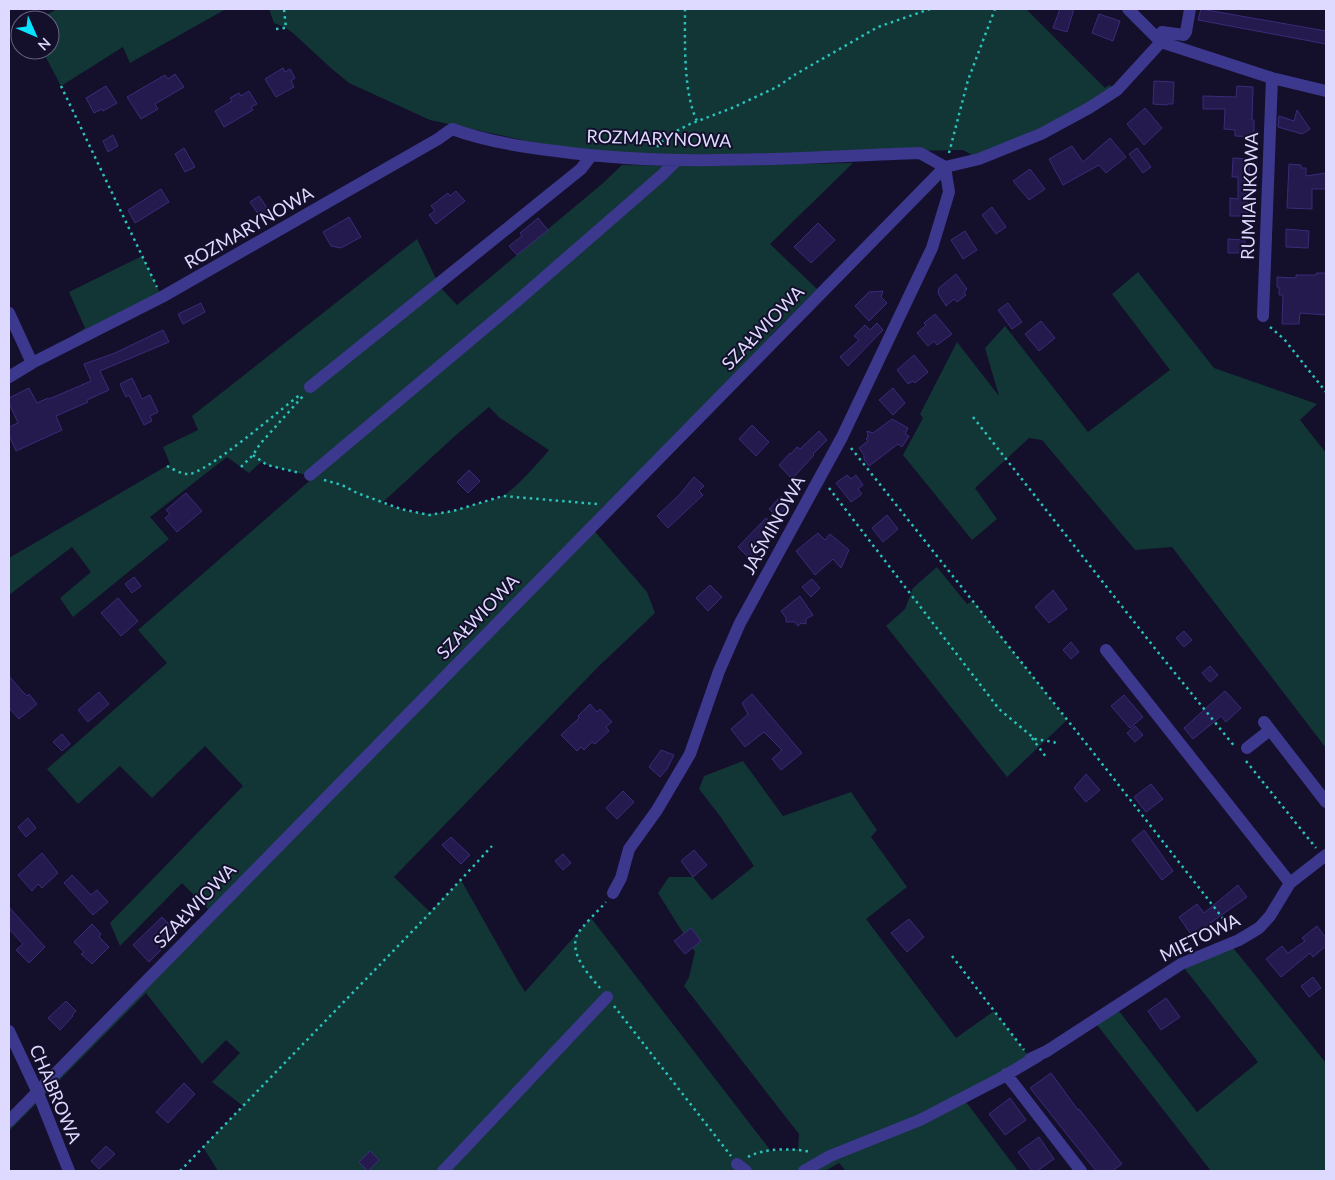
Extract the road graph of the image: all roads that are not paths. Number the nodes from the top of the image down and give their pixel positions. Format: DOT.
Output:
graph roads {
  1 [pos="1128,9"];
  2 [pos="1190,9"];
  3 [pos="1161,42"];
  4 [pos="1272,78"];
  5 [pos="1326,91"];
  6 [pos="590,156"];
  7 [pos="677,160"];
  8 [pos="945,167"];
  9 [pos="9,313"];
  10 [pos="1263,316"];
  11 [pos="32,363"];
  12 [pos="9,377"];
  13 [pos="310,387"];
  14 [pos="310,475"];
  15 [pos="1106,650"];
  16 [pos="1243,752"];
  17 [pos="1326,802"];
  18 [pos="1325,856"];
  19 [pos="1290,883"];
  20 [pos="613,893"];
  21 [pos="607,997"];
  22 [pos="9,1031"];
  23 [pos="1046,1051"];
  24 [pos="1030,1059"];
  25 [pos="1006,1074"];
  26 [pos="38,1092"];
  27 [pos="9,1121"];
  28 [pos="70,1171"];
  29 [pos="443,1171"];
  30 [pos="804,1171"];
  31 [pos="1081,1171"];
  1 -- 3 [label="street"];
  2 -- 3 [label="street"];
  3 -- 4 [label="street"];
  3 -- 8 [label="street"];
  4 -- 5 [label="street"];
  4 -- 10 [label="street, RUMIANKOWA"];
  6 -- 7 [label="street, ROZMARYNOWA"];
  6 -- 11 [label="street, ROZMARYNOWA"];
  6 -- 13 [label="street"];
  7 -- 8 [label="street, ROZMARYNOWA"];
  7 -- 14 [label="street"];
  8 -- 20 [label="street, JAŚMINOWA"];
  8 -- 26 [label="street, SZAŁWIOWA"];
  9 -- 11 [label="street"];
  11 -- 12 [label="street, ROZMARYNOWA"];
  15 -- 19 [label="street"];
  16 -- 17 [label="street"];
  18 -- 19 [label="street, MIĘTOWA"];
  19 -- 23 [label="street, MIĘTOWA"];
  21 -- 29 [label="street"];
  22 -- 26 [label="street, CHABROWA"];
  23 -- 24 [label="street, MIĘTOWA"];
  23 -- 25 [label="street, MIĘTOWA"];
  25 -- 30 [label="street, MIĘTOWA"];
  25 -- 31 [label="street"];
  26 -- 27 [label="street, SZAŁWIOWA"];
  26 -- 28 [label="street, CHABROWA"];
}
